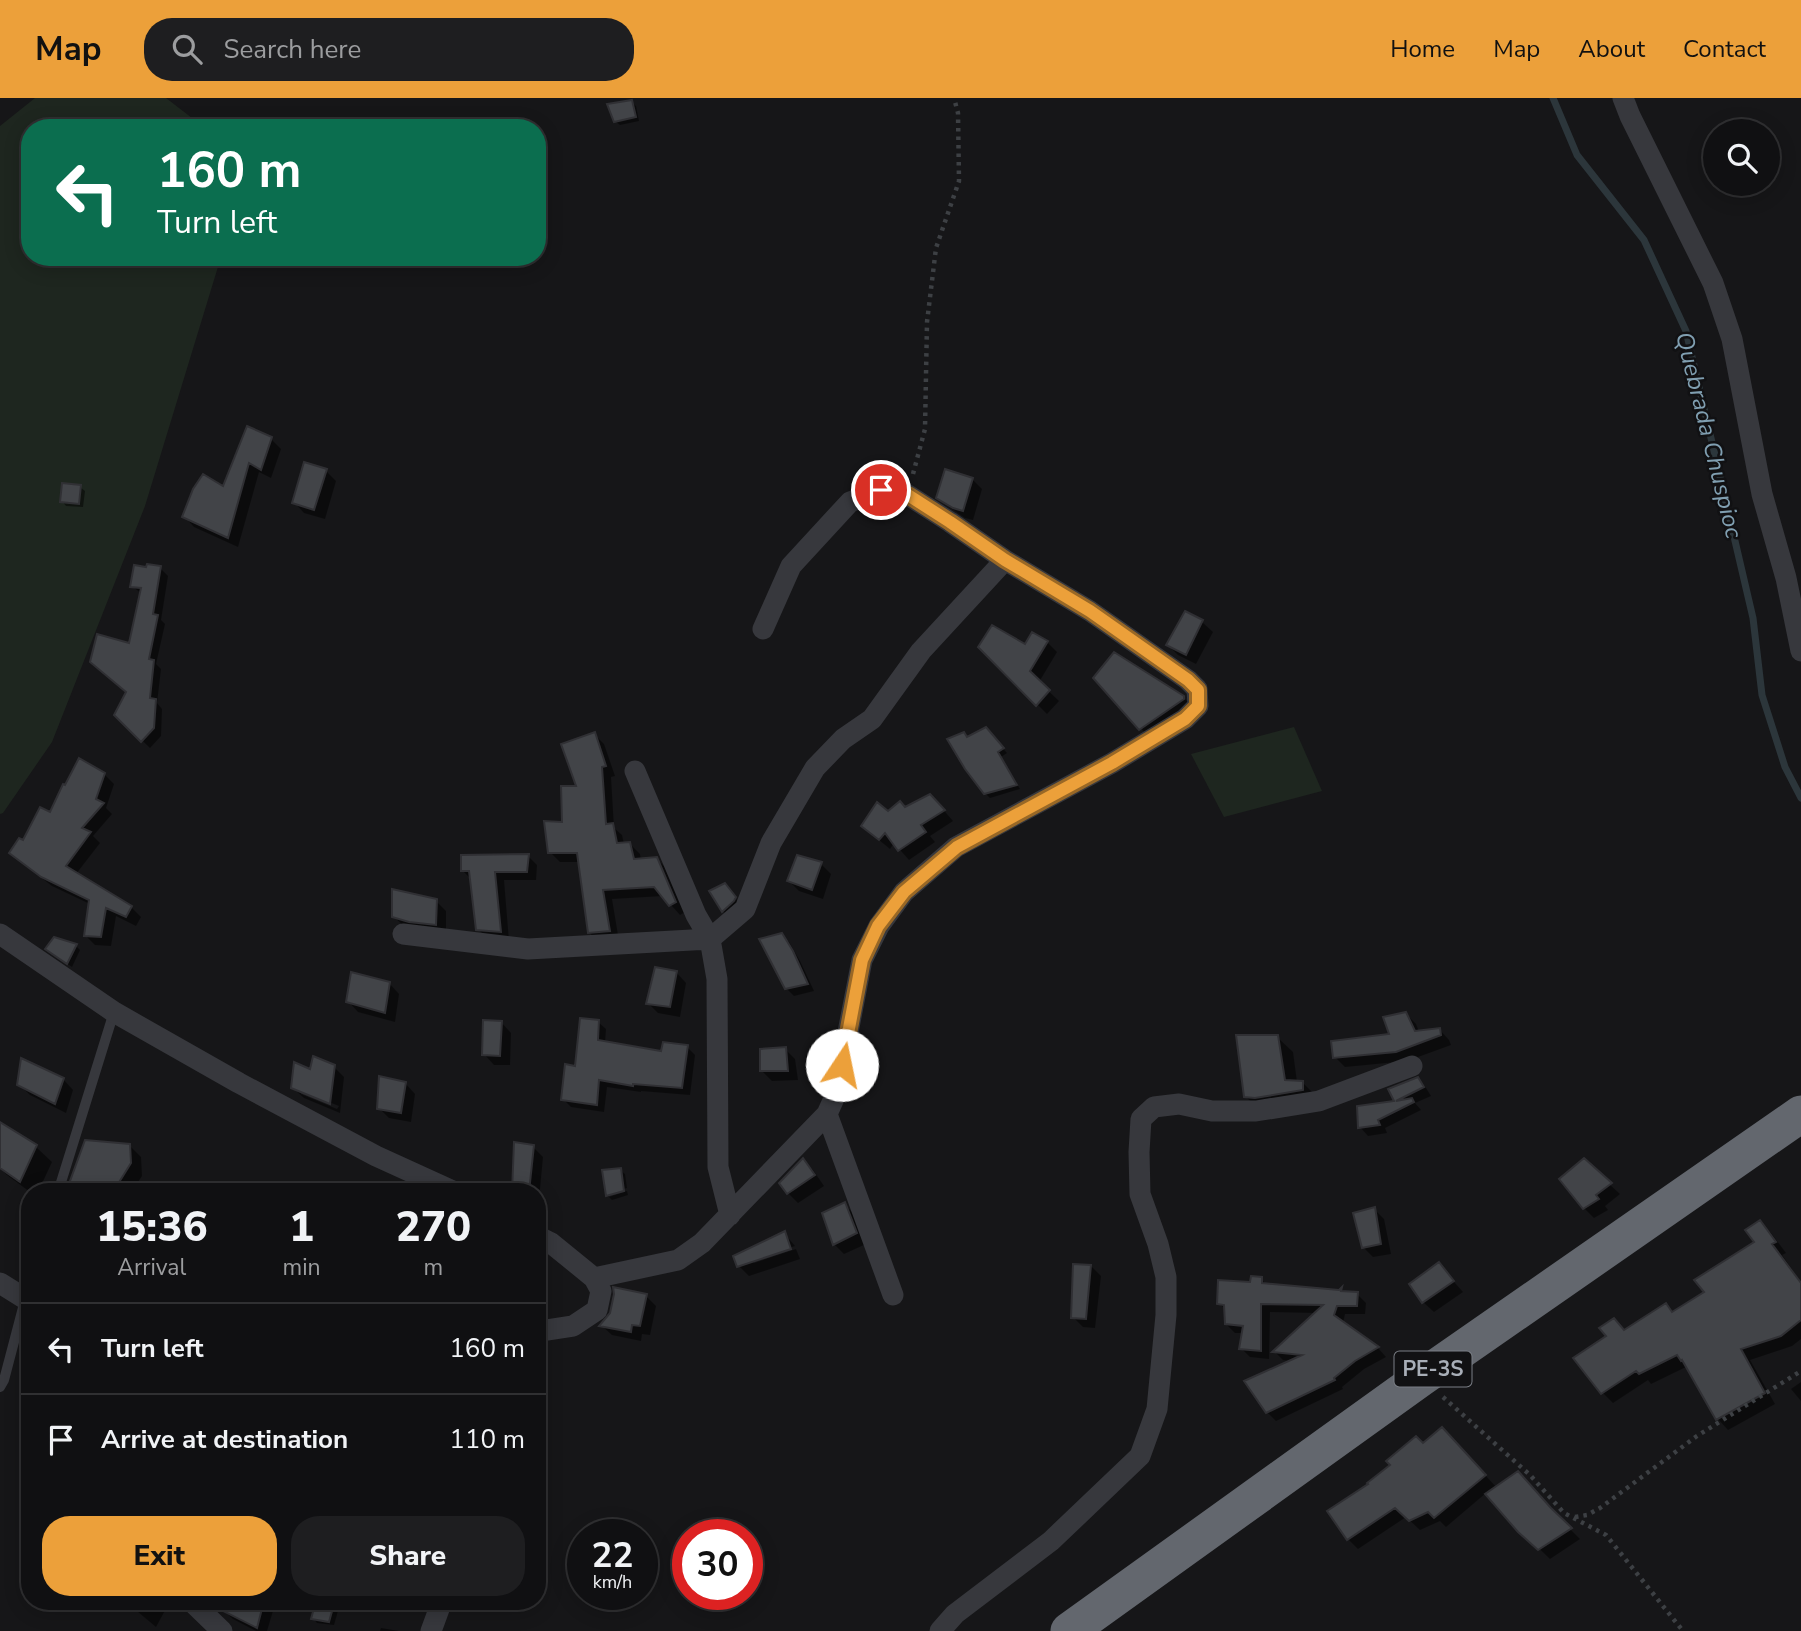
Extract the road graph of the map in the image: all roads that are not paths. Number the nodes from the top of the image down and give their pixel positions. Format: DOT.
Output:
graph roads {
  1 [pos="1623,98"];
  2 [pos="1005,560"];
  3 [pos="763,629"];
  4 [pos="1801,651"];
  5 [pos="635,771"];
  6 [pos="0,934"];
  7 [pos="403,934"];
  8 [pos="710,939"];
  9 [pos="114,1012"];
  10 [pos="1412,1066"];
  11 [pos="827,1114"];
  12 [pos="1801,1114"];
  13 [pos="61,1183"];
  14 [pos="435,1183"];
  15 [pos="730,1215"];
  16 [pos="546,1241"];
  17 [pos="594,1278"];
  18 [pos="0,1283"];
  19 [pos="21,1290"];
  20 [pos="893,1295"];
  21 [pos="21,1318"];
  22 [pos="546,1330"];
  23 [pos="0,1387"];
  24 [pos="200,1610"];
  25 [pos="439,1610"];
  26 [pos="222,1631"];
  27 [pos="431,1631"];
  28 [pos="940,1631"];
  29 [pos="1069,1631"];
  1 -- 4 [label="street"];
  2 -- 3 [label="street"];
  2 -- 8 [label="street"];
  2 -- 11 [label="street"];
  5 -- 8 [label="street"];
  6 -- 9 [label="street"];
  7 -- 8 [label="street"];
  8 -- 15 [label="street"];
  9 -- 13 [label="lane"];
  9 -- 14 [label="street"];
  10 -- 28 [label="street"];
  11 -- 15 [label="street"];
  11 -- 20 [label="street"];
  12 -- 29 [label="highway, PE-3S"];
  15 -- 17 [label="street"];
  16 -- 17 [label="street"];
  17 -- 22 [label="street"];
  18 -- 19 [label="street"];
  21 -- 23 [label="lane"];
  24 -- 26 [label="street"];
  25 -- 27 [label="street"];
}
